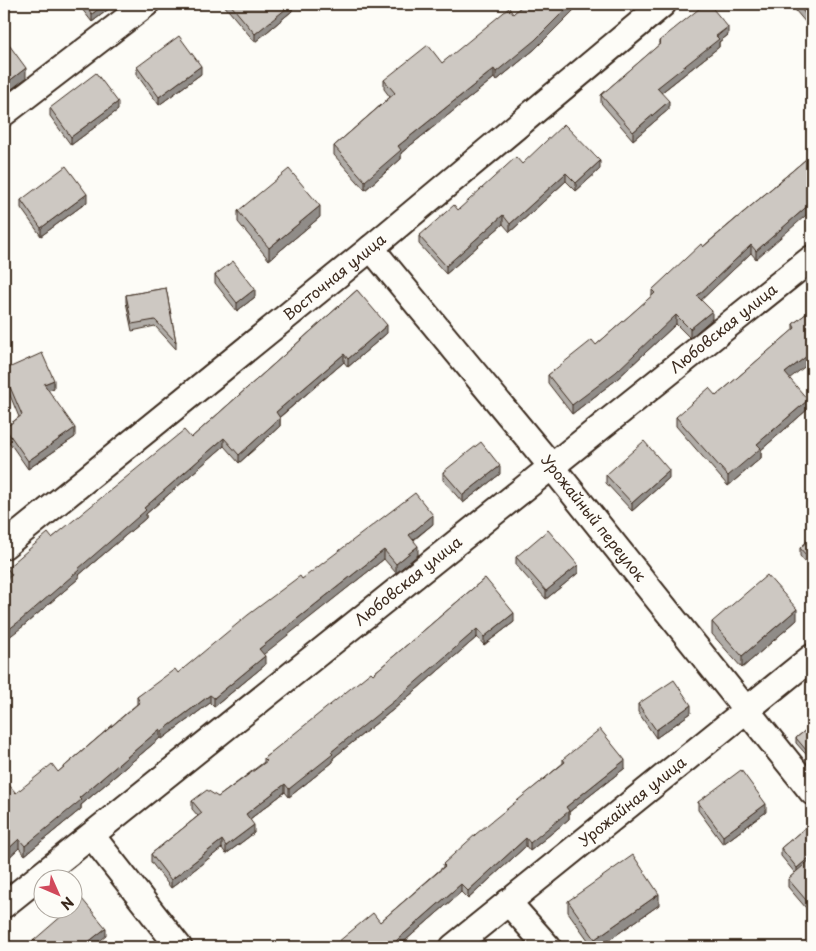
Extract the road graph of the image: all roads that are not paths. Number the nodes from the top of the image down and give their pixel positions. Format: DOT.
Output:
graph roads {
  1 [pos="146,4"];
  2 [pos="662,4"];
  3 [pos="4,113"];
  4 [pos="371,248"];
  5 [pos="812,258"];
  6 [pos="552,467"];
  7 [pos="4,546"];
  8 [pos="812,657"];
  9 [pos="745,710"];
  10 [pos="812,792"];
  11 [pos="92,836"];
  12 [pos="508,902"];
  13 [pos="4,904"];
  14 [pos="179,947"];
  15 [pos="453,947"];
  16 [pos="548,947"];
  1 -- 3 [label="street"];
  2 -- 4 [label="street, Восточная улица"];
  4 -- 6 [label="street, Урожайный переулок"];
  4 -- 7 [label="street, Восточная улица"];
  5 -- 6 [label="street, Любовская улица"];
  6 -- 9 [label="street, Урожайный переулок"];
  6 -- 11 [label="street, Любовская улица"];
  8 -- 9 [label="street, Урожайная улица"];
  9 -- 10 [label="street, Урожайный переулок"];
  9 -- 12 [label="street, Урожайная улица"];
  11 -- 13 [label="street, Любовская улица"];
  11 -- 14 [label="street"];
  12 -- 15 [label="street, Урожайная улица"];
  12 -- 16 [label="street"];
}
